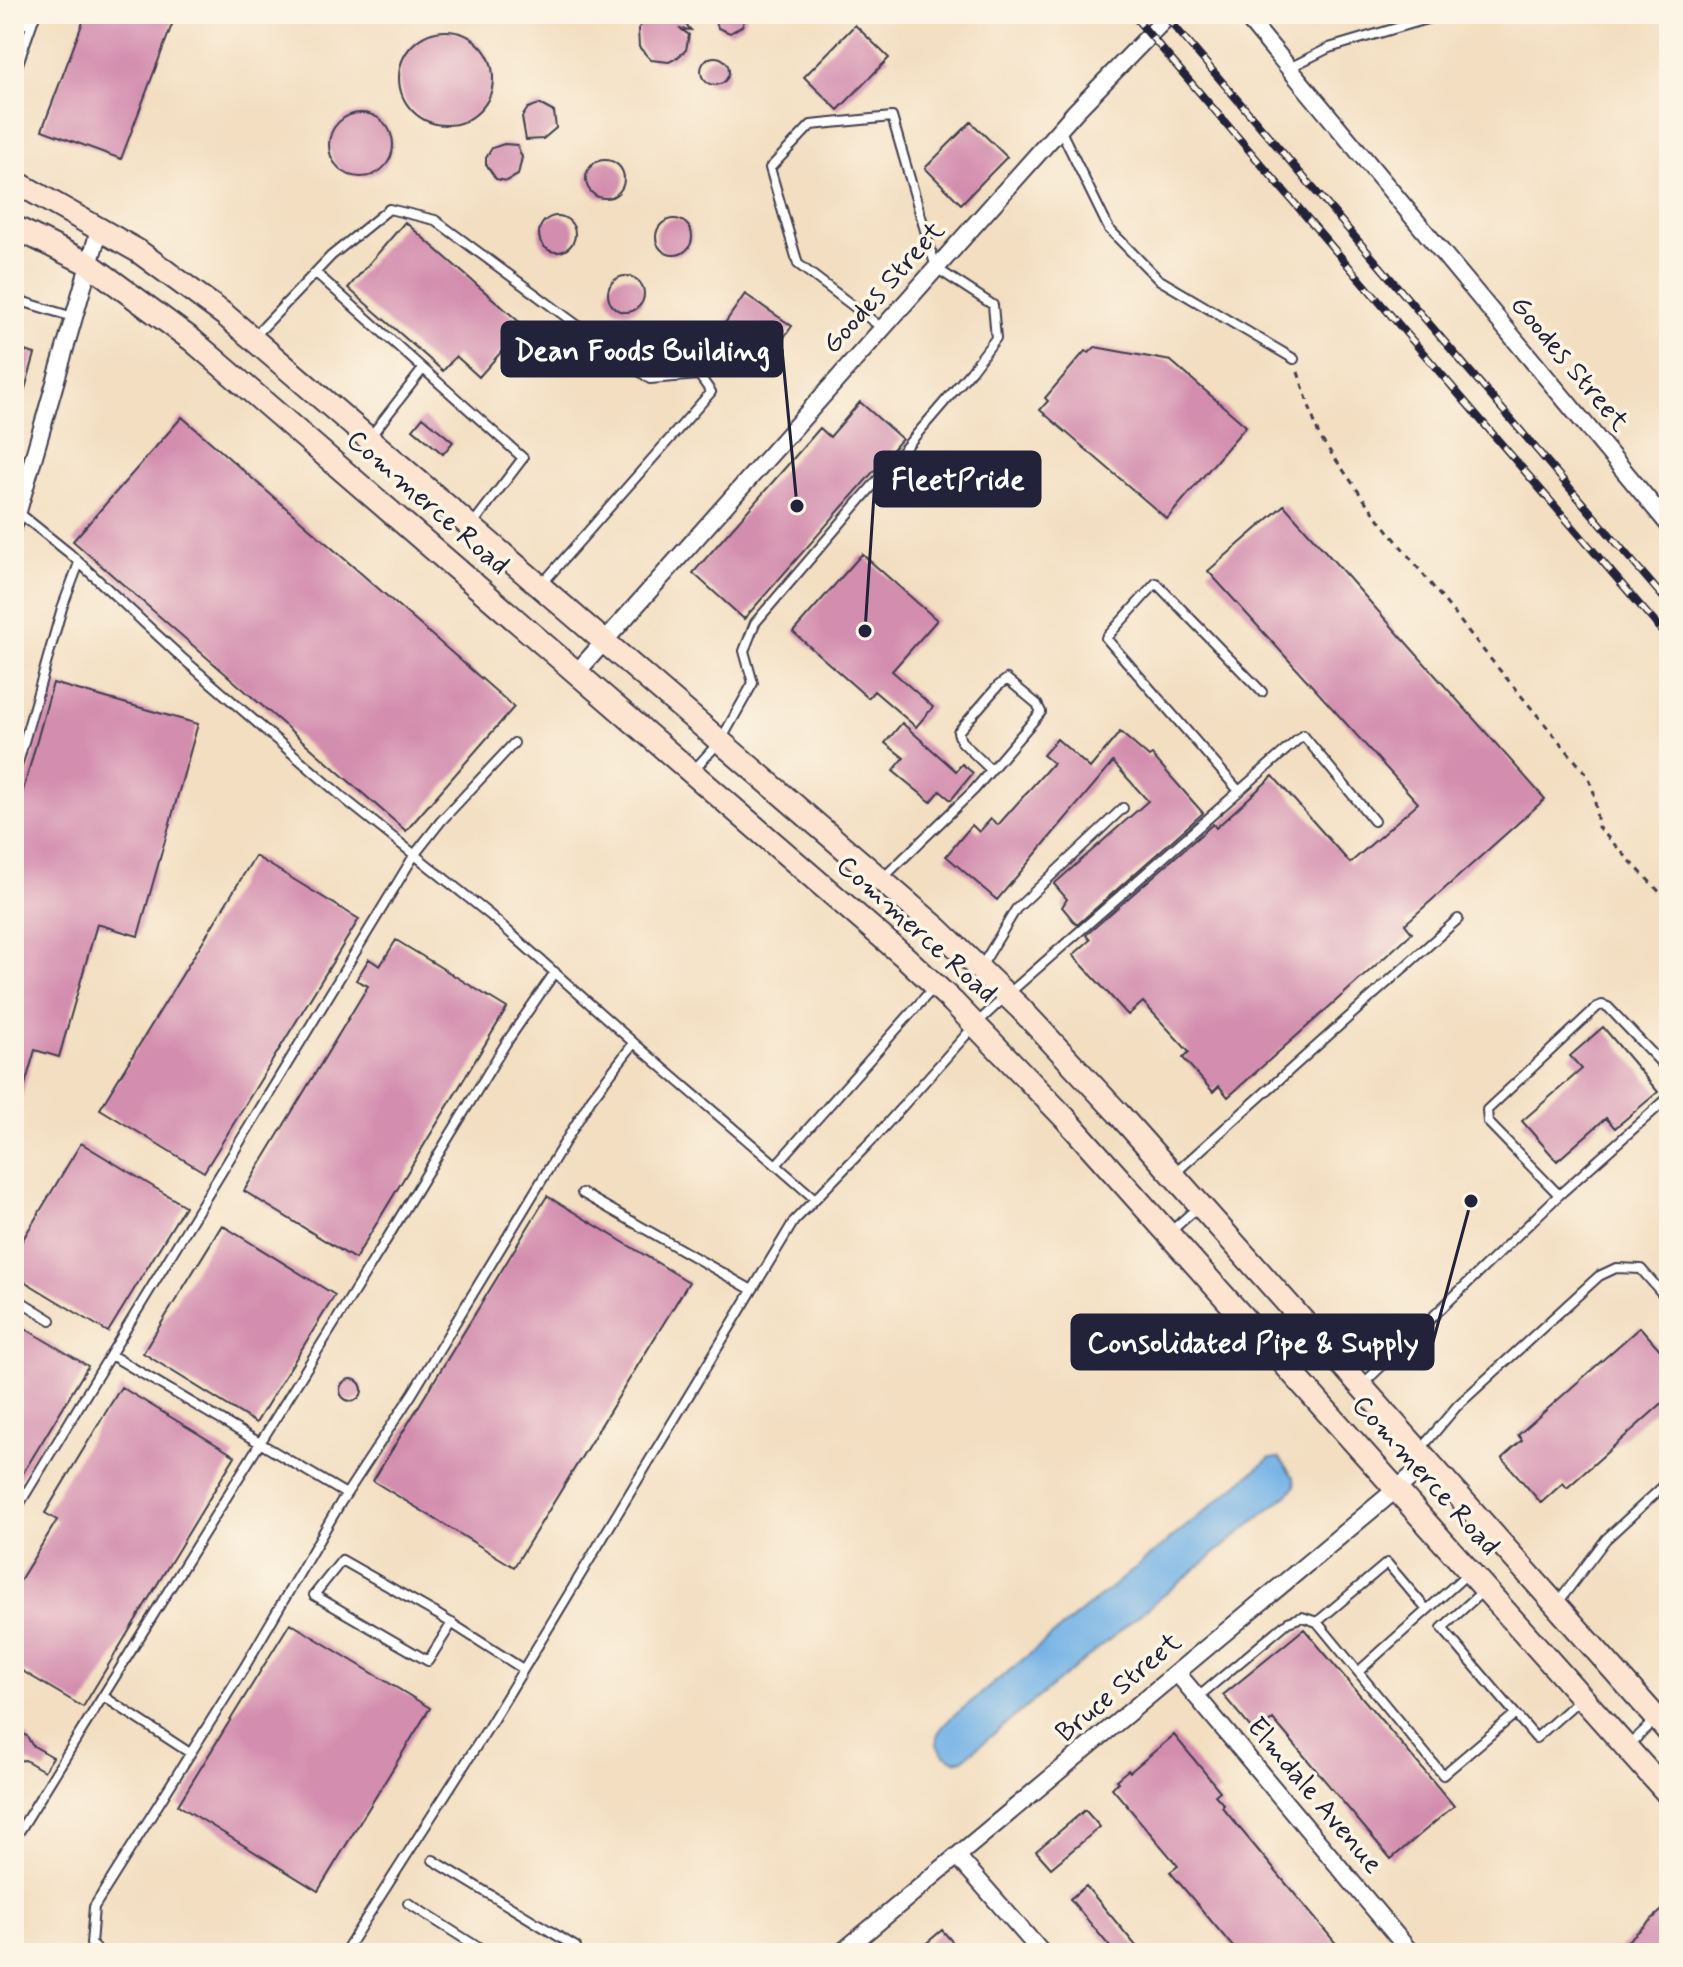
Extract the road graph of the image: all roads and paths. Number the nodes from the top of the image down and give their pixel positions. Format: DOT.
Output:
graph roads {
  1 [pos="1170,14"];
  2 [pos="1244,14"];
  3 [pos="1444,14"];
  4 [pos="35,16"];
  5 [pos="14,30"];
  6 [pos="1289,68"];
  7 [pos="14,75"];
  8 [pos="1060,129"];
  9 [pos="14,181"];
  10 [pos="14,227"];
  11 [pos="100,227"];
  12 [pos="89,264"];
  13 [pos="936,268"];
  14 [pos="316,273"];
  15 [pos="14,299"];
  16 [pos="73,317"];
  17 [pos="882,328"];
  18 [pos="253,338"];
  19 [pos="1294,359"];
  20 [pos="423,369"];
  21 [pos="370,437"];
  22 [pos="16,518"];
  23 [pos="472,525"];
  24 [pos="1669,525"];
  25 [pos="79,563"];
  26 [pos="541,585"];
  27 [pos="605,640"];
  28 [pos="577,672"];
  29 [pos="1262,692"];
  30 [pos="721,740"];
  31 [pos="514,743"];
  32 [pos="991,770"];
  33 [pos="692,772"];
  34 [pos="14,777"];
  35 [pos="1239,791"];
  36 [pos="1123,808"];
  37 [pos="1374,821"];
  38 [pos="415,854"];
  39 [pos="881,879"];
  40 [pos="1669,902"];
  41 [pos="1458,919"];
  42 [pos="980,968"];
  43 [pos="555,972"];
  44 [pos="935,986"];
  45 [pos="1007,995"];
  46 [pos="975,1025"];
  47 [pos="634,1043"];
  48 [pos="1669,1071"];
  49 [pos="1669,1097"];
  50 [pos="776,1165"];
  51 [pos="1173,1175"];
  52 [pos="582,1193"];
  53 [pos="1559,1195"];
  54 [pos="815,1199"];
  55 [pos="1200,1205"];
  56 [pos="1169,1233"];
  57 [pos="752,1290"];
  58 [pos="14,1297"];
  59 [pos="1669,1301"];
  60 [pos="51,1320"];
  61 [pos="111,1355"];
  62 [pos="1362,1386"];
  63 [pos="260,1442"];
  64 [pos="1425,1456"];
  65 [pos="1669,1481"];
  66 [pos="1396,1489"];
  67 [pos="346,1494"];
  68 [pos="14,1513"];
  69 [pos="1470,1571"];
  70 [pos="1485,1589"];
  71 [pos="1556,1605"];
  72 [pos="1427,1610"];
  73 [pos="1317,1622"];
  74 [pos="452,1623"];
  75 [pos="523,1669"];
  76 [pos="1359,1671"];
  77 [pos="1177,1673"];
  78 [pos="103,1696"];
  79 [pos="1198,1697"];
  80 [pos="1582,1698"];
  81 [pos="1515,1714"];
  82 [pos="1665,1719"];
  83 [pos="1626,1747"];
  84 [pos="190,1753"];
  85 [pos="1669,1795"];
  86 [pos="14,1840"];
  87 [pos="958,1857"];
  88 [pos="433,1860"];
  89 [pos="408,1903"];
  90 [pos="101,1953"];
  91 [pos="344,1953"];
  92 [pos="487,1953"];
  93 [pos="575,1953"];
  94 [pos="841,1953"];
  95 [pos="1042,1953"];
  96 [pos="1411,1953"];
  1 -- 8 [label="street, Goodes Street"];
  2 -- 6 [label="street, Goodes Street"];
  3 -- 6 [label="lane"];
  4 -- 5 [label="lane"];
  4 -- 7 [label="lane"];
  6 -- 24 [label="street, Goodes Street"];
  8 -- 13 [label="street, Goodes Street"];
  8 -- 19 [label="lane"];
  9 -- 11 [label="main road, Commerce Road"];
  10 -- 12 [label="main road, Commerce Road"];
  11 -- 12 [label="street"];
  11 -- 18 [label="main road, Commerce Road"];
  12 -- 16 [label="street"];
  12 -- 28 [label="main road, Commerce Road"];
  13 -- 17 [label="street, Goodes Street"];
  13 -- 17 [label="lane"];
  13 -- 30 [label="lane"];
  14 -- 18 [label="lane"];
  14 -- 20 [label="lane"];
  14 -- 26 [label="lane"];
  15 -- 16 [label="lane"];
  16 -- 22 [label="street"];
  17 -- 27 [label="street, Goodes Street"];
  18 -- 21 [label="main road, Commerce Road"];
  19 -- 40 [label="path"];
  20 -- 21 [label="lane"];
  20 -- 23 [label="lane"];
  21 -- 23 [label="main road, Commerce Road"];
  22 -- 25 [label="lane"];
  23 -- 26 [label="main road, Commerce Road"];
  25 -- 34 [label="lane"];
  25 -- 38 [label="lane"];
  26 -- 27 [label="main road, Commerce Road"];
  27 -- 28 [label="street, Goodes Street"];
  27 -- 30 [label="main road, Commerce Road"];
  28 -- 33 [label="main road, Commerce Road"];
  29 -- 35 [label="lane"];
  30 -- 33 [label="lane"];
  30 -- 39 [label="main road, Commerce Road"];
  31 -- 38 [label="lane"];
  32 -- 32 [label="lane"];
  32 -- 39 [label="lane"];
  33 -- 44 [label="main road, Commerce Road"];
  35 -- 37 [label="lane"];
  35 -- 45 [label="lane"];
  36 -- 42 [label="lane"];
  38 -- 43 [label="lane"];
  38 -- 61 [label="lane"];
  39 -- 42 [label="main road, Commerce Road"];
  41 -- 51 [label="lane"];
  42 -- 45 [label="main road, Commerce Road"];
  43 -- 47 [label="lane"];
  43 -- 63 [label="lane"];
  44 -- 46 [label="main road, Commerce Road"];
  44 -- 50 [label="lane"];
  45 -- 46 [label="lane"];
  45 -- 51 [label="main road, Commerce Road"];
  46 -- 54 [label="lane"];
  46 -- 56 [label="main road, Commerce Road"];
  47 -- 50 [label="lane"];
  47 -- 67 [label="lane"];
  48 -- 53 [label="lane"];
  49 -- 53 [label="lane"];
  50 -- 54 [label="lane"];
  51 -- 55 [label="main road, Commerce Road"];
  52 -- 57 [label="lane"];
  53 -- 62 [label="lane"];
  54 -- 57 [label="lane"];
  55 -- 56 [label="lane"];
  55 -- 62 [label="main road, Commerce Road"];
  56 -- 66 [label="main road, Commerce Road"];
  57 -- 75 [label="lane"];
  58 -- 60 [label="lane"];
  59 -- 64 [label="lane"];
  61 -- 63 [label="lane"];
  61 -- 68 [label="lane"];
  62 -- 64 [label="main road, Commerce Road"];
  63 -- 67 [label="lane"];
  63 -- 78 [label="lane"];
  64 -- 66 [label="street, Bruce Street"];
  64 -- 71 [label="main road, Commerce Road"];
  65 -- 71 [label="lane"];
  66 -- 69 [label="main road, Commerce Road"];
  66 -- 77 [label="street, Bruce Street"];
  67 -- 84 [label="lane"];
  69 -- 70 [label="main road, Commerce Road"];
  69 -- 72 [label="lane"];
  70 -- 80 [label="main road, Commerce Road"];
  70 -- 81 [label="lane"];
  71 -- 82 [label="main road, Commerce Road"];
  72 -- 73 [label="lane"];
  72 -- 76 [label="lane"];
  73 -- 76 [label="lane"];
  73 -- 79 [label="lane"];
  74 -- 74 [label="lane"];
  74 -- 75 [label="lane"];
  75 -- 91 [label="lane"];
  76 -- 81 [label="lane"];
  77 -- 79 [label="street, Elmdale Avenue"];
  77 -- 87 [label="street, Bruce Street"];
  78 -- 84 [label="lane"];
  78 -- 86 [label="lane"];
  79 -- 96 [label="street, Elmdale Avenue"];
  80 -- 81 [label="lane"];
  80 -- 83 [label="main road, Commerce Road"];
  82 -- 83 [label="lane"];
  83 -- 85 [label="main road, Commerce Road"];
  84 -- 90 [label="lane"];
  87 -- 94 [label="street, Bruce Street"];
  87 -- 95 [label="street"];
  88 -- 93 [label="lane"];
  89 -- 92 [label="lane"];
}
